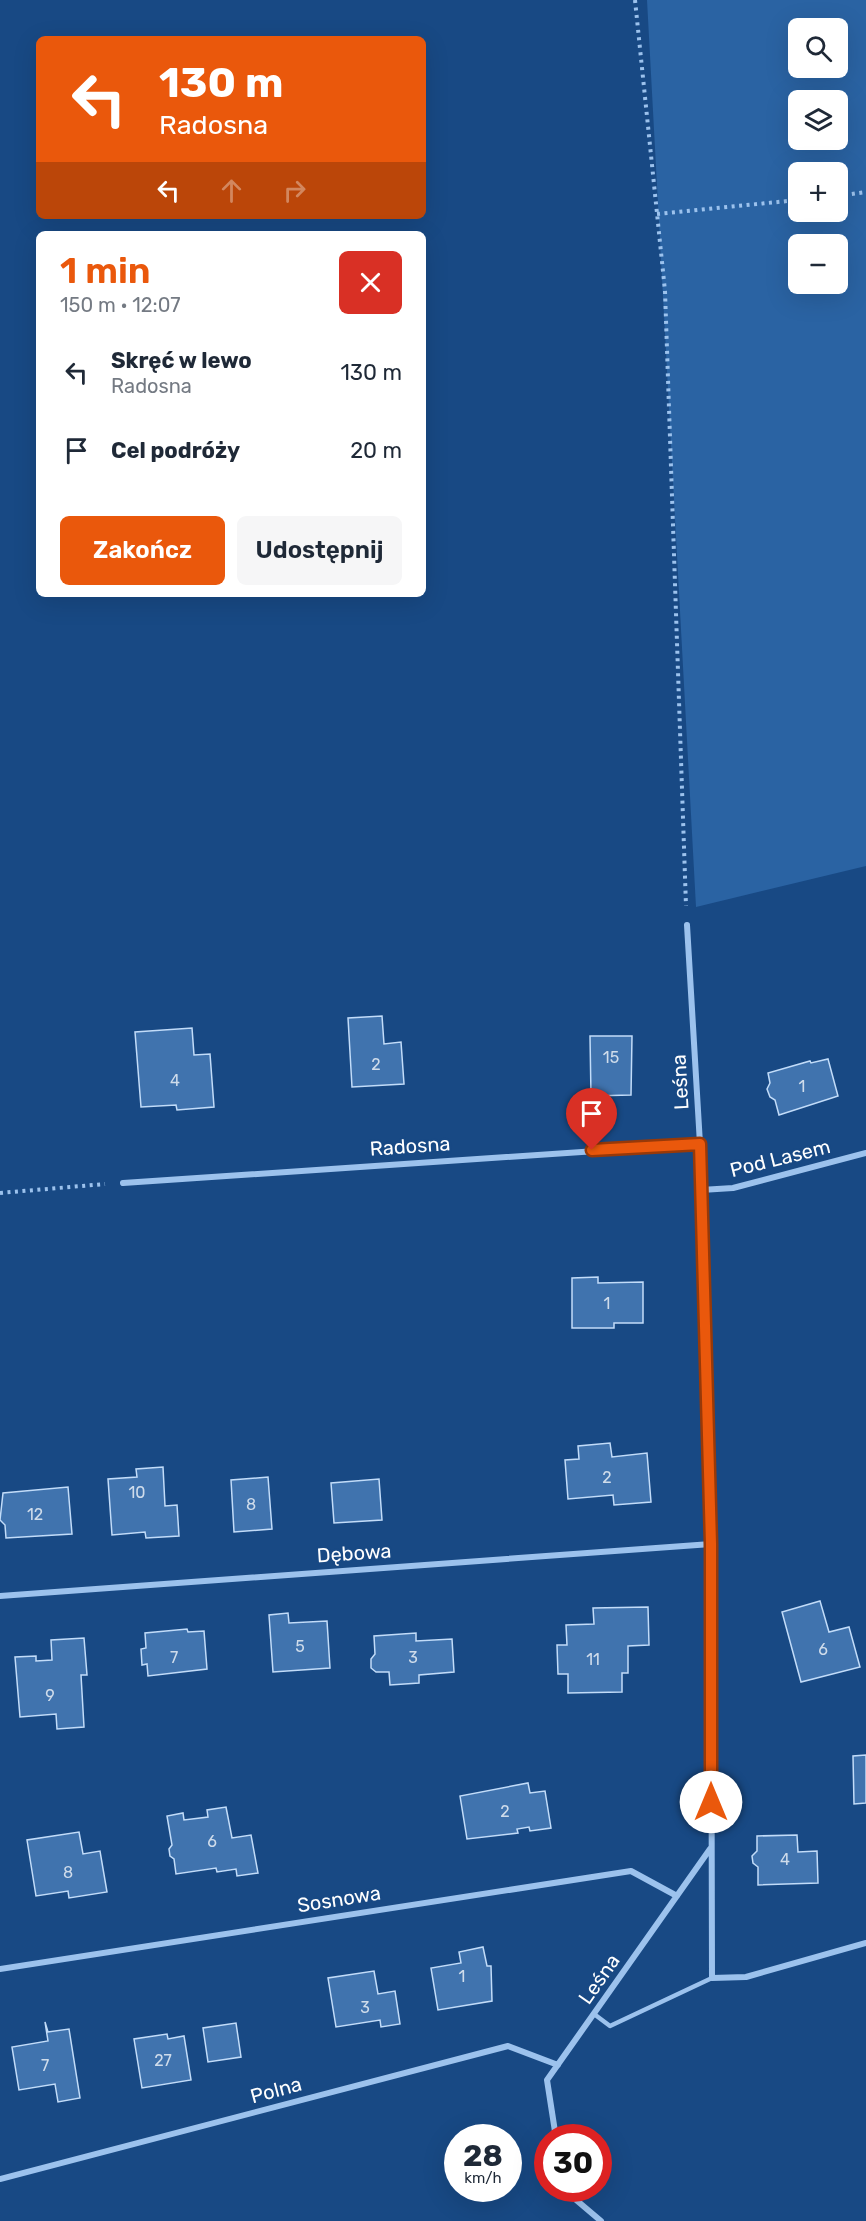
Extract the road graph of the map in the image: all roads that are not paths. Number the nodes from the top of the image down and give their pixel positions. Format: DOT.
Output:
graph roads {
  1 [pos="687,925"];
  2 [pos="700,1144"];
  3 [pos="866,1153"];
  4 [pos="123,1183"];
  5 [pos="700,1190"];
  6 [pos="711,1544"];
  7 [pos="0,1596"];
  8 [pos="711,1849"];
  9 [pos="677,1896"];
  10 [pos="866,1943"];
  11 [pos="0,1969"];
  12 [pos="712,1978"];
  13 [pos="594,2014"];
  14 [pos="558,2065"];
  15 [pos="554,2124"];
  16 [pos="0,2179"];
  17 [pos="579,2202"];
  18 [pos="601,2221"];
  1 -- 2 [label="street, Leśna"];
  2 -- 4 [label="street, Radosna"];
  2 -- 5 [label="street, Leśna"];
  3 -- 5 [label="street, Pod Lasem"];
  5 -- 6 [label="street, Leśna"];
  6 -- 7 [label="street, Dębowa"];
  6 -- 8 [label="street, Leśna"];
  8 -- 9 [label="street, Leśna"];
  8 -- 12 [label="street, Leśna"];
  9 -- 11 [label="street, Sosnowa"];
  9 -- 13 [label="street, Leśna"];
  10 -- 12 [label="street"];
  12 -- 13 [label="lane"];
  13 -- 14 [label="street, Leśna"];
  14 -- 15 [label="street, Leśna"];
  14 -- 16 [label="street, Polna"];
  17 -- 18 [label="street"];
}
